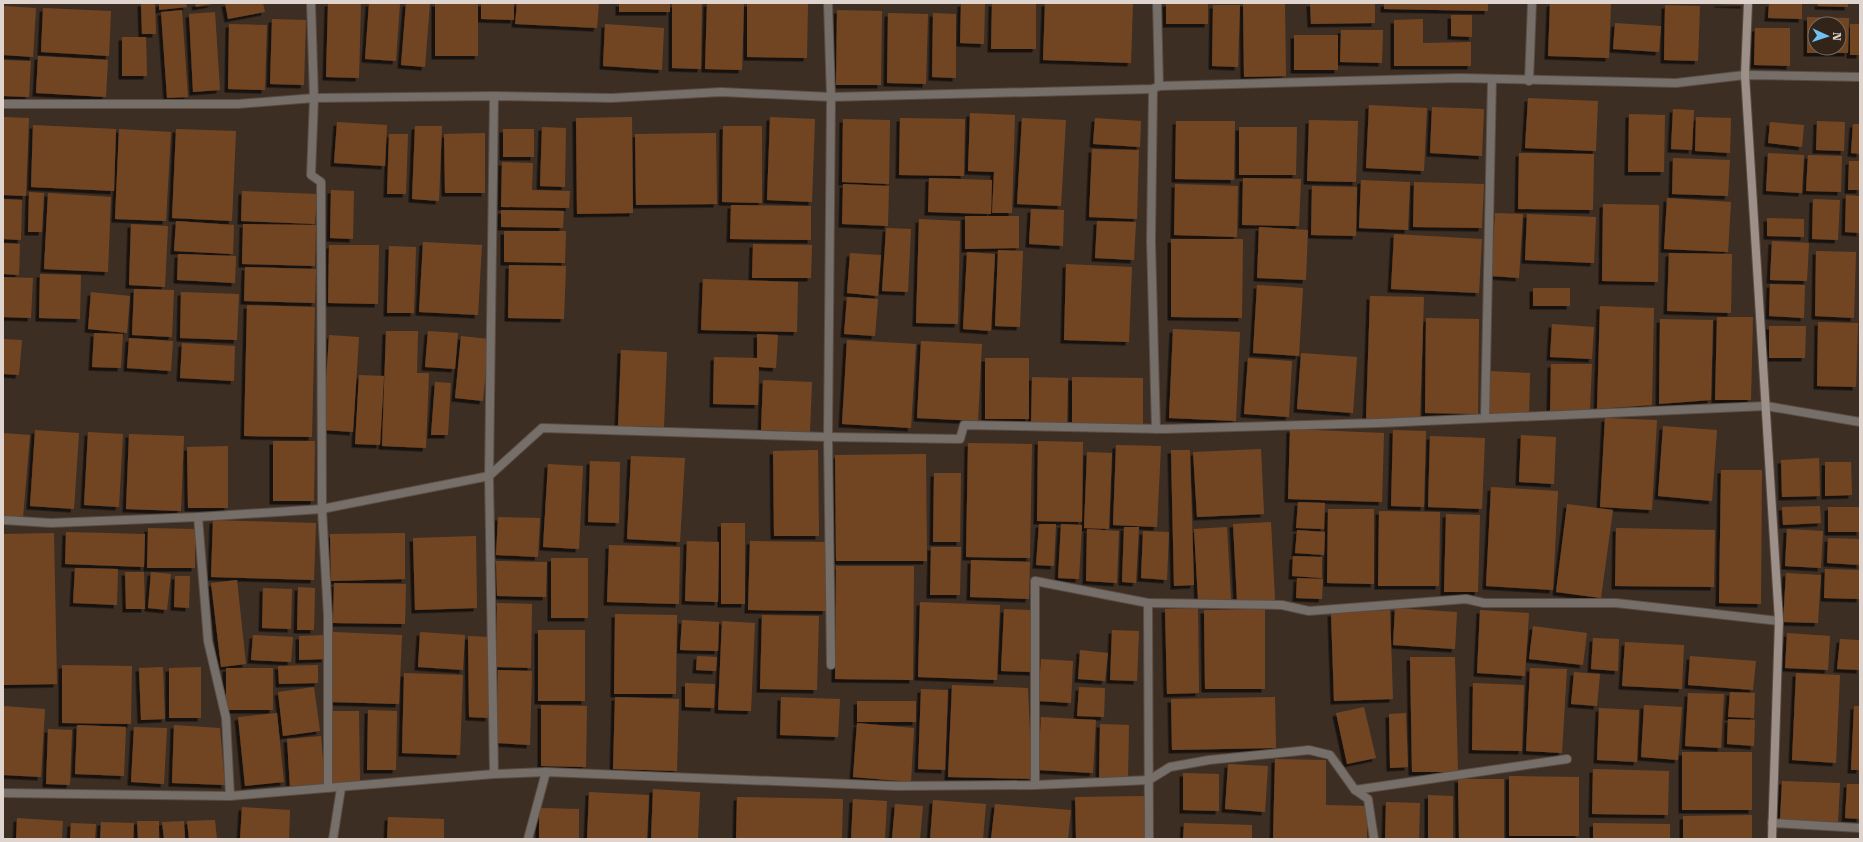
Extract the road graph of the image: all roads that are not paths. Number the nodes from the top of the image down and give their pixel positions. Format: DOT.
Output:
graph roads {
  1 [pos="311,3"];
  2 [pos="828,3"];
  3 [pos="1157,3"];
  4 [pos="1532,3"];
  5 [pos="1748,3"];
  6 [pos="1745,75"];
  7 [pos="1860,77"];
  8 [pos="1492,79"];
  9 [pos="1529,81"];
  10 [pos="1156,87"];
  11 [pos="494,96"];
  12 [pos="832,97"];
  13 [pos="314,98"];
  14 [pos="3,104"];
  15 [pos="1766,406"];
  16 [pos="1485,418"];
  17 [pos="1860,422"];
  18 [pos="1156,429"];
  19 [pos="828,437"];
  20 [pos="489,476"];
  21 [pos="322,510"];
  22 [pos="198,517"];
  23 [pos="3,520"];
  24 [pos="1148,603"];
  25 [pos="1779,621"];
  26 [pos="831,665"];
  27 [pos="1567,759"];
  28 [pos="546,772"];
  29 [pos="494,774"];
  30 [pos="1149,780"];
  31 [pos="1034,785"];
  32 [pos="328,788"];
  33 [pos="341,788"];
  34 [pos="1355,790"];
  35 [pos="3,793"];
  36 [pos="230,796"];
  37 [pos="1772,823"];
  38 [pos="1860,828"];
  39 [pos="333,839"];
  40 [pos="528,839"];
  41 [pos="1149,839"];
  42 [pos="1374,839"];
  43 [pos="1772,839"];
  1 -- 13 [label="street"];
  2 -- 12 [label="street"];
  3 -- 10 [label="street"];
  4 -- 9 [label="street"];
  5 -- 6 [label="main road"];
  6 -- 7 [label="street"];
  6 -- 9 [label="street"];
  6 -- 15 [label="main road"];
  8 -- 9 [label="street"];
  8 -- 10 [label="street"];
  8 -- 16 [label="street"];
  10 -- 12 [label="street"];
  10 -- 18 [label="street"];
  11 -- 12 [label="street"];
  11 -- 13 [label="street"];
  11 -- 20 [label="street"];
  12 -- 19 [label="street"];
  13 -- 14 [label="street"];
  13 -- 21 [label="street"];
  15 -- 16 [label="street"];
  15 -- 17 [label="street"];
  15 -- 25 [label="main road"];
  16 -- 18 [label="street"];
  18 -- 19 [label="street"];
  19 -- 20 [label="street"];
  19 -- 26 [label="street"];
  20 -- 21 [label="street"];
  20 -- 29 [label="street"];
  21 -- 22 [label="street"];
  21 -- 32 [label="street"];
  22 -- 23 [label="street"];
  22 -- 36 [label="street"];
  24 -- 25 [label="street"];
  24 -- 30 [label="street"];
  24 -- 31 [label="street"];
  25 -- 37 [label="main road"];
  27 -- 34 [label="street"];
  28 -- 29 [label="street"];
  28 -- 31 [label="street"];
  28 -- 40 [label="street"];
  29 -- 33 [label="street"];
  30 -- 31 [label="street"];
  30 -- 34 [label="street"];
  30 -- 41 [label="street"];
  32 -- 33 [label="street"];
  32 -- 36 [label="street"];
  33 -- 39 [label="street"];
  34 -- 42 [label="street"];
  35 -- 36 [label="street"];
  37 -- 38 [label="street"];
  37 -- 43 [label="main road"];
}
